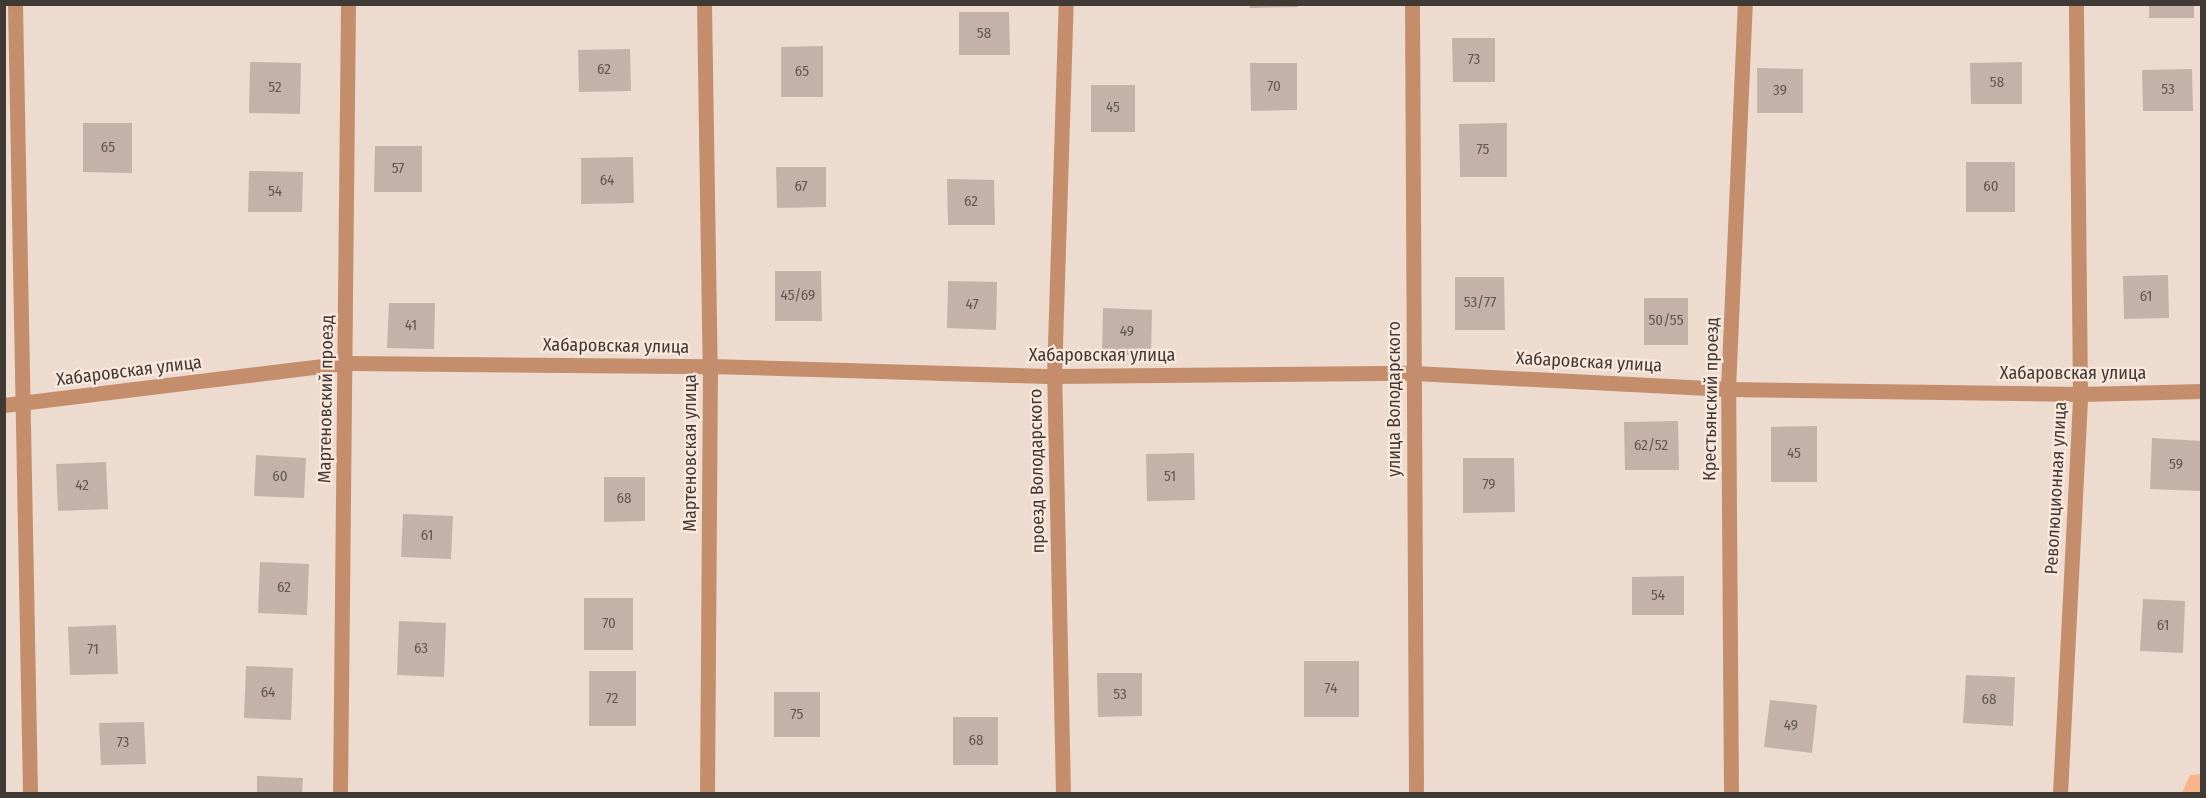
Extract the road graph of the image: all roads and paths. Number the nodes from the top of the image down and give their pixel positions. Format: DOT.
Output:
graph roads {
  1 [pos="15,4"];
  2 [pos="348,4"];
  3 [pos="704,4"];
  4 [pos="1066,4"];
  5 [pos="1412,4"];
  6 [pos="1745,4"];
  7 [pos="2076,4"];
  8 [pos="347,363"];
  9 [pos="710,366"];
  10 [pos="1414,373"];
  11 [pos="1054,376"];
  12 [pos="1728,389"];
  13 [pos="2202,390"];
  14 [pos="2080,394"];
  15 [pos="25,404"];
  16 [pos="4,405"];
  17 [pos="30,794"];
  18 [pos="340,794"];
  19 [pos="707,794"];
  20 [pos="1064,794"];
  21 [pos="1416,794"];
  22 [pos="1731,794"];
  23 [pos="2060,794"];
  1 -- 15 [label="street"];
  2 -- 8 [label="street, Мартеновский проезд"];
  3 -- 9 [label="street, Мартеновская улица"];
  4 -- 11 [label="street, проезд Володарского"];
  5 -- 10 [label="street, улица Володарского"];
  6 -- 12 [label="street, Крестьянский проезд"];
  7 -- 14 [label="street, Революционная улица"];
  8 -- 9 [label="street, Хабаровская улица"];
  8 -- 15 [label="street, Хабаровская улица"];
  8 -- 18 [label="street, Мартеновский проезд"];
  9 -- 11 [label="street, Хабаровская улица"];
  9 -- 19 [label="street, Мартеновская улица"];
  10 -- 11 [label="street, Хабаровская улица"];
  10 -- 12 [label="street, Хабаровская улица"];
  10 -- 21 [label="street, улица Володарского"];
  11 -- 20 [label="street, проезд Володарского"];
  12 -- 14 [label="street, Хабаровская улица"];
  12 -- 22 [label="street, Крестьянский проезд"];
  13 -- 14 [label="street, Хабаровская улица"];
  14 -- 23 [label="street, Революционная улица"];
  15 -- 16 [label="street, Хабаровская улица"];
  15 -- 17 [label="street"];
}
